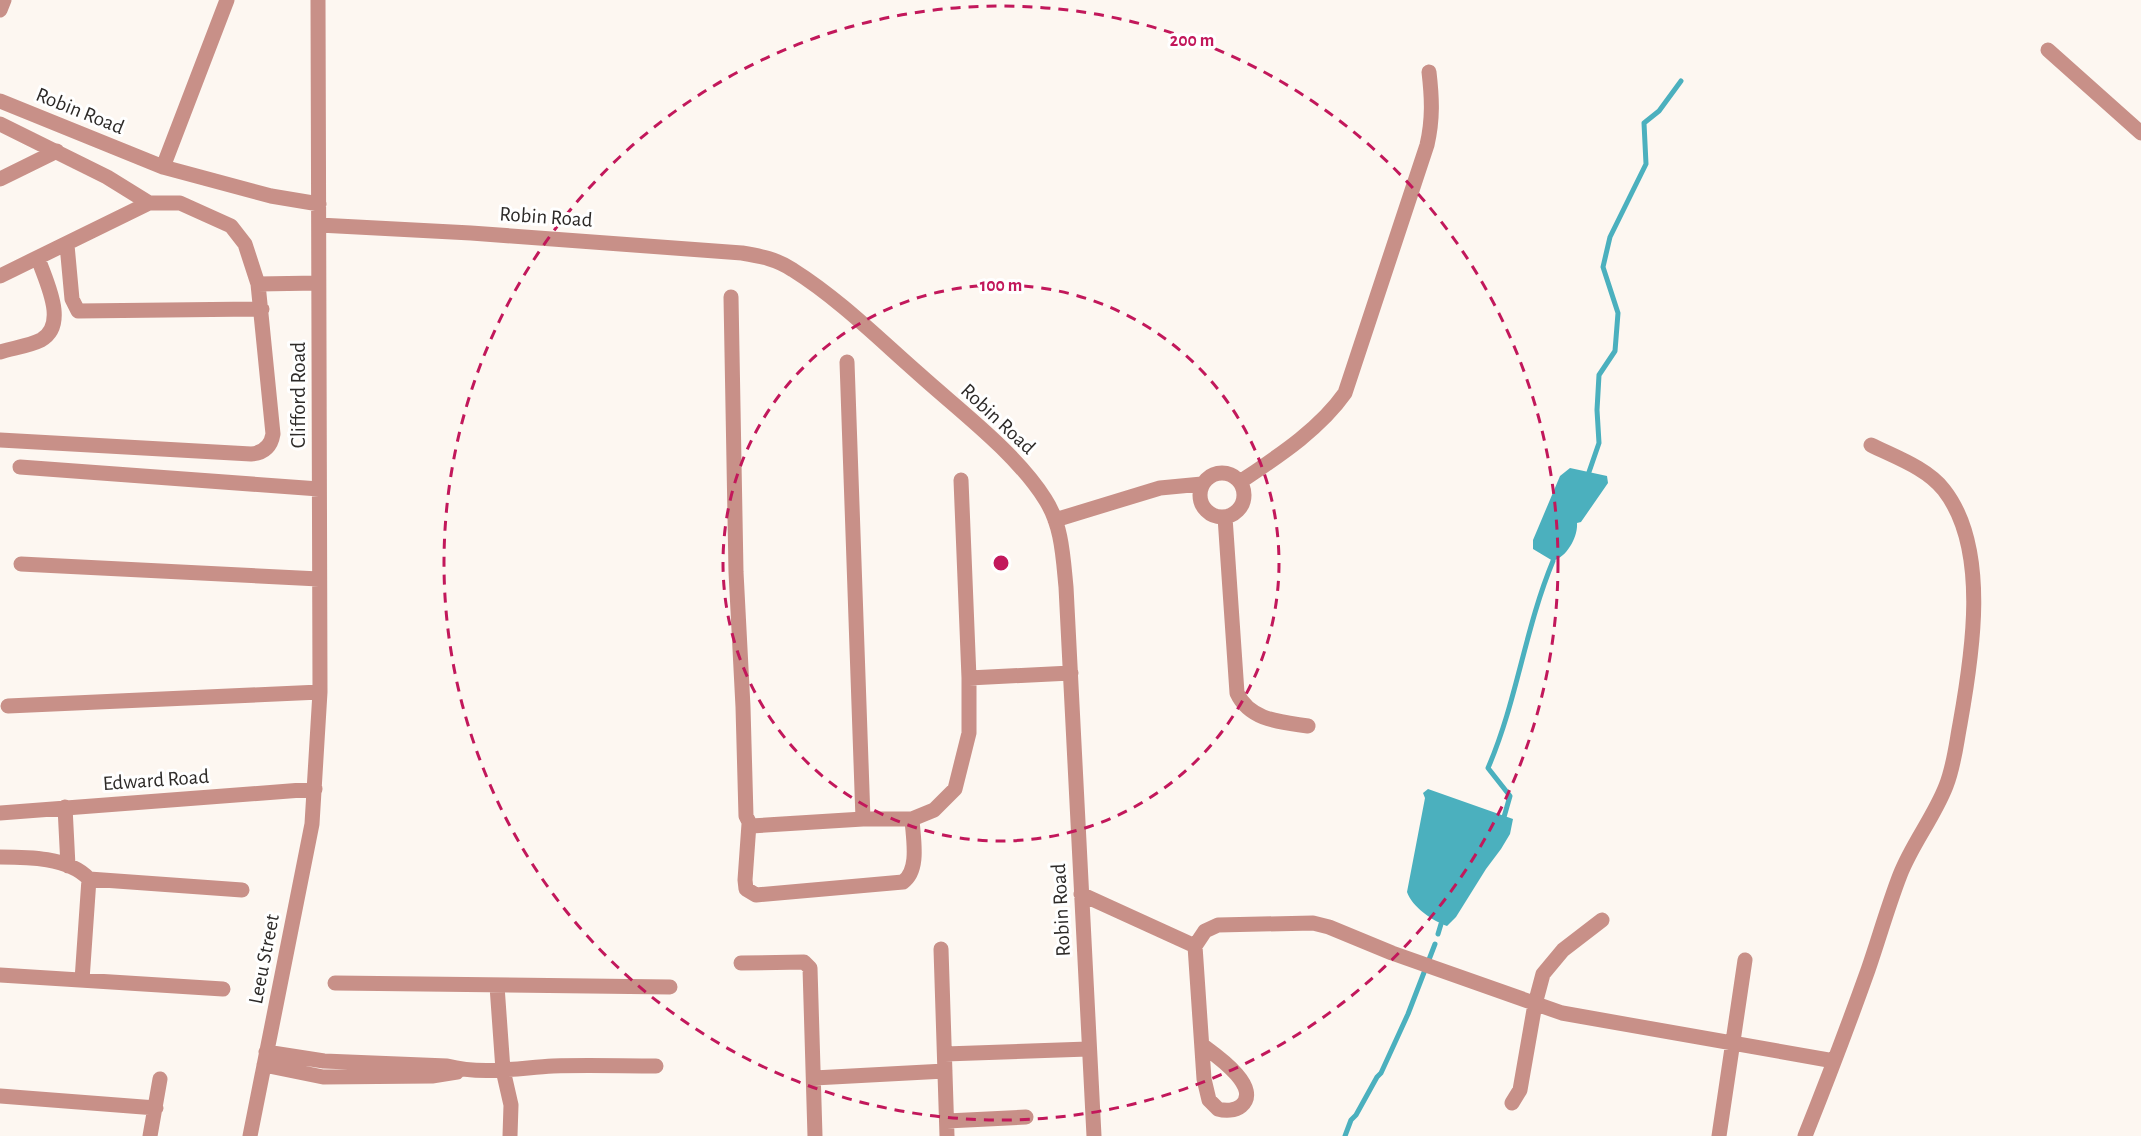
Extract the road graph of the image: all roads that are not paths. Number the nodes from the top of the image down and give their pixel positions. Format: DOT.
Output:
graph roads {
  1 [pos="4,0"];
  2 [pos="227,0"];
  3 [pos="318,0"];
  4 [pos="0,10"];
  5 [pos="2048,50"];
  6 [pos="1429,72"];
  7 [pos="0,101"];
  8 [pos="0,124"];
  9 [pos="2141,133"];
  10 [pos="57,151"];
  11 [pos="164,167"];
  12 [pos="0,179"];
  13 [pos="149,203"];
  14 [pos="319,204"];
  15 [pos="319,225"];
  16 [pos="67,244"];
  17 [pos="38,258"];
  18 [pos="0,276"];
  19 [pos="318,283"];
  20 [pos="258,284"];
  21 [pos="731,297"];
  22 [pos="262,309"];
  23 [pos="0,352"];
  24 [pos="847,362"];
  25 [pos="0,440"];
  26 [pos="1871,445"];
  27 [pos="20,467"];
  28 [pos="961,480"];
  29 [pos="1240,482"];
  30 [pos="1202,484"];
  31 [pos="319,489"];
  32 [pos="1226,517"];
  33 [pos="1055,520"];
  34 [pos="21,564"];
  35 [pos="319,579"];
  36 [pos="1071,673"];
  37 [pos="969,678"];
  38 [pos="320,692"];
  39 [pos="8,706"];
  40 [pos="1308,726"];
  41 [pos="315,789"];
  42 [pos="65,807"];
  43 [pos="0,813"];
  44 [pos="863,819"];
  45 [pos="912,819"];
  46 [pos="749,824"];
  47 [pos="0,856"];
  48 [pos="68,866"];
  49 [pos="89,879"];
  50 [pos="242,890"];
  51 [pos="1081,894"];
  52 [pos="1602,920"];
  53 [pos="1195,946"];
  54 [pos="941,949"];
  55 [pos="1745,960"];
  56 [pos="741,963"];
  57 [pos="0,975"];
  58 [pos="82,980"];
  59 [pos="335,983"];
  60 [pos="497,986"];
  61 [pos="669,987"];
  62 [pos="223,989"];
  63 [pos="1535,1004"];
  64 [pos="1732,1043"];
  65 [pos="1202,1045"];
  66 [pos="1088,1049"];
  67 [pos="945,1054"];
  68 [pos="265,1058"];
  69 [pos="1834,1061"];
  70 [pos="656,1066"];
  71 [pos="503,1070"];
  72 [pos="945,1071"];
  73 [pos="814,1078"];
  74 [pos="160,1079"];
  75 [pos="0,1096"];
  76 [pos="1512,1103"];
  77 [pos="156,1108"];
  78 [pos="1026,1117"];
  79 [pos="947,1128"];
  80 [pos="150,1136"];
  81 [pos="250,1136"];
  82 [pos="510,1136"];
  83 [pos="815,1136"];
  84 [pos="1094,1136"];
  85 [pos="1719,1136"];
  86 [pos="1805,1136"];
  1 -- 4 [label="street"];
  2 -- 11 [label="street"];
  3 -- 14 [label="street, Clifford Road"];
  5 -- 9 [label="street"];
  6 -- 29 [label="street"];
  7 -- 11 [label="street, Robin Road"];
  8 -- 10 [label="street"];
  10 -- 12 [label="street"];
  10 -- 13 [label="street"];
  11 -- 14 [label="street, Robin Road"];
  13 -- 16 [label="street"];
  13 -- 20 [label="street"];
  14 -- 15 [label="street, Clifford Road"];
  15 -- 19 [label="street, Clifford Road"];
  15 -- 33 [label="street, Robin Road"];
  16 -- 17 [label="street"];
  16 -- 22 [label="street"];
  17 -- 18 [label="street"];
  17 -- 23 [label="street"];
  19 -- 20 [label="street"];
  19 -- 31 [label="street, Clifford Road"];
  20 -- 22 [label="street"];
  21 -- 46 [label="street"];
  22 -- 25 [label="street"];
  24 -- 44 [label="street"];
  26 -- 69 [label="street"];
  27 -- 31 [label="street"];
  28 -- 37 [label="street"];
  29 -- 30 [label="street"];
  29 -- 32 [label="street"];
  30 -- 32 [label="street"];
  30 -- 33 [label="street"];
  31 -- 35 [label="street, Clifford Road"];
  32 -- 40 [label="street"];
  33 -- 36 [label="street, Robin Road"];
  34 -- 35 [label="street"];
  35 -- 38 [label="street, Clifford Road"];
  36 -- 37 [label="street"];
  36 -- 51 [label="street, Robin Road"];
  37 -- 45 [label="street"];
  38 -- 39 [label="street"];
  38 -- 41 [label="street, Clifford Road"];
  41 -- 42 [label="street, Edward Road"];
  41 -- 68 [label="street, Leeu Street"];
  42 -- 43 [label="street, Edward Road"];
  42 -- 48 [label="street"];
  44 -- 45 [label="street"];
  44 -- 46 [label="street"];
  45 -- 46 [label="street"];
  47 -- 48 [label="street"];
  48 -- 49 [label="street"];
  49 -- 50 [label="street"];
  49 -- 58 [label="street"];
  51 -- 53 [label="street"];
  51 -- 66 [label="street, Robin Road"];
  52 -- 63 [label="street"];
  53 -- 63 [label="street"];
  53 -- 65 [label="street"];
  54 -- 67 [label="street"];
  55 -- 64 [label="street"];
  56 -- 73 [label="street"];
  57 -- 58 [label="street"];
  58 -- 62 [label="street"];
  59 -- 60 [label="street"];
  60 -- 61 [label="street"];
  60 -- 71 [label="street"];
  63 -- 64 [label="street"];
  63 -- 76 [label="street"];
  64 -- 69 [label="street"];
  64 -- 85 [label="street"];
  66 -- 67 [label="street"];
  66 -- 84 [label="street, Robin Road"];
  67 -- 72 [label="street"];
  68 -- 71 [label="street"];
  68 -- 81 [label="street, Leeu Street"];
  69 -- 86 [label="street"];
  70 -- 71 [label="street"];
  71 -- 82 [label="street"];
  72 -- 73 [label="street"];
  72 -- 79 [label="street"];
  73 -- 83 [label="street"];
  74 -- 77 [label="street"];
  75 -- 77 [label="street"];
  77 -- 80 [label="street"];
  78 -- 79 [label="street"];
}
